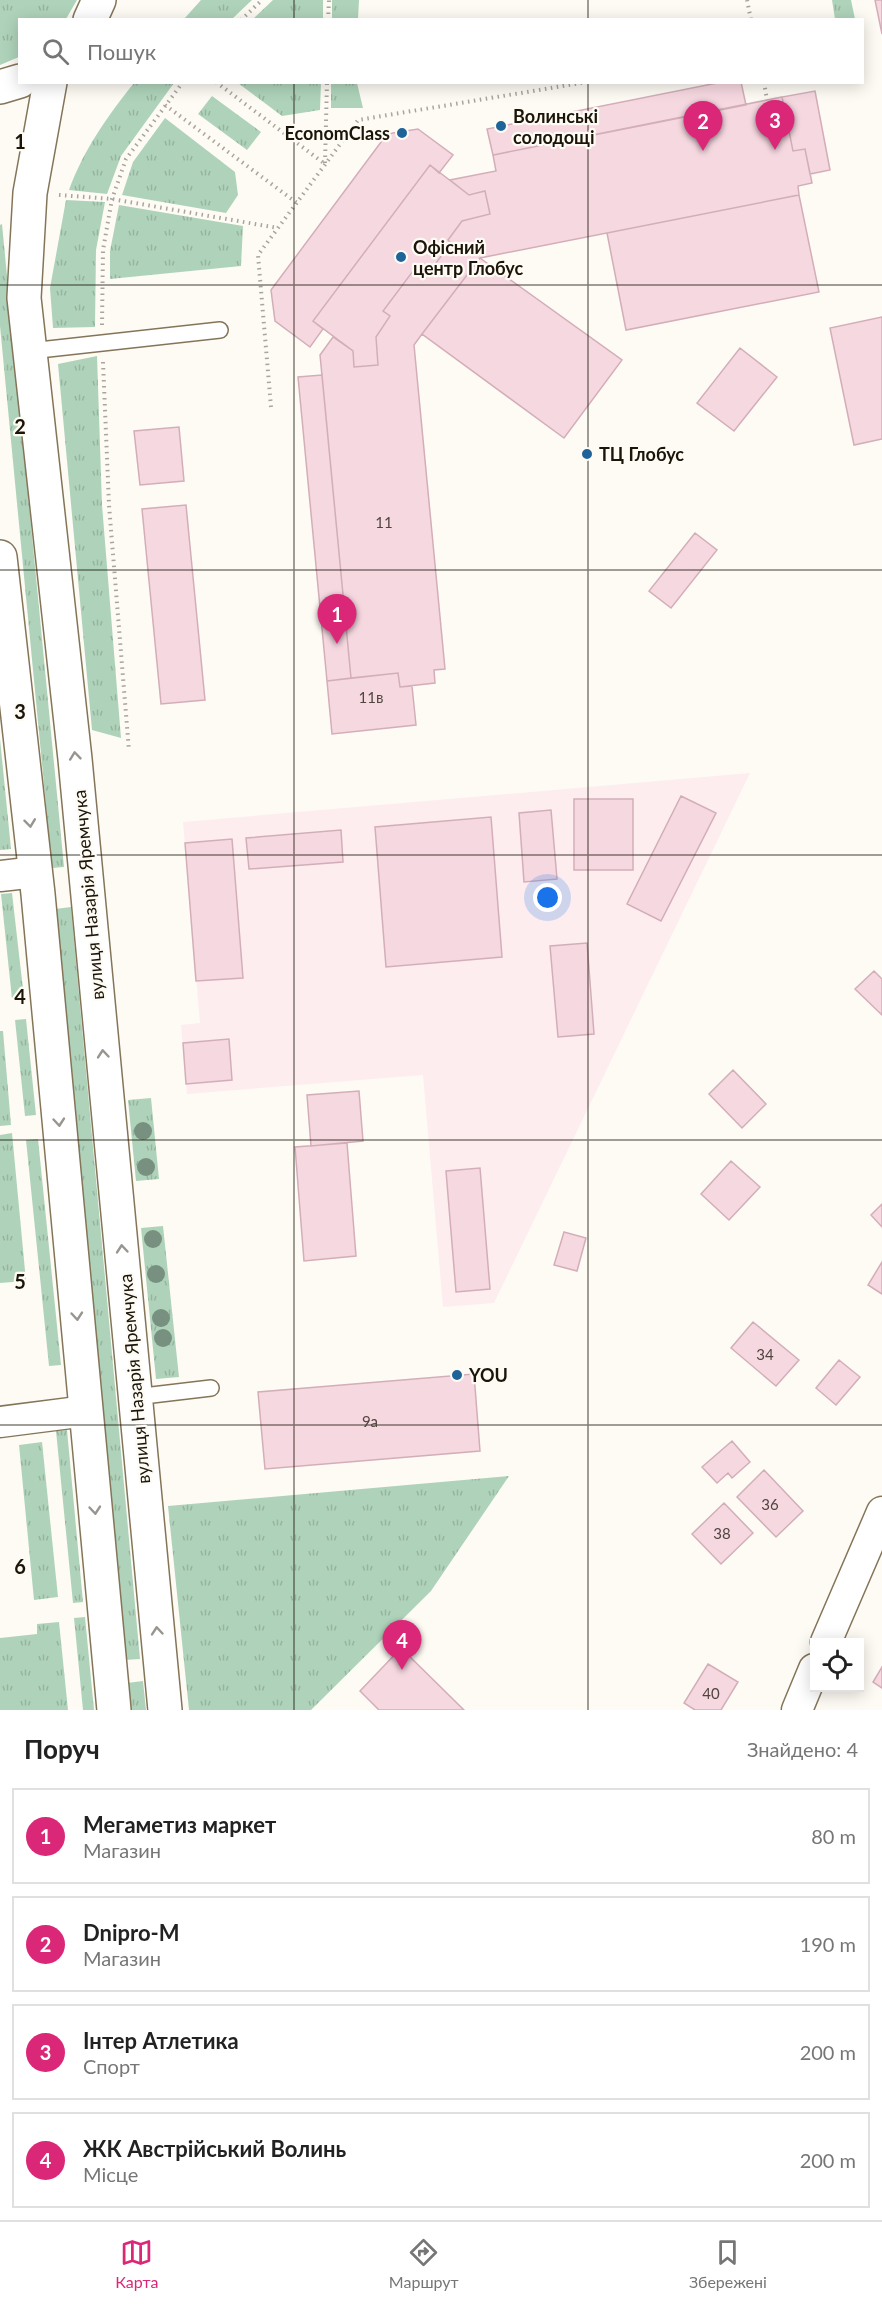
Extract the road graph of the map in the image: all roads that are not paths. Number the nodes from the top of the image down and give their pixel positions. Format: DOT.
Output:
graph roads {
  1 [pos="18,82"];
  2 [pos="50,84"];
  3 [pos="0,87"];
  4 [pos="220,330"];
  5 [pos="30,351"];
  6 [pos="0,557"];
  7 [pos="5,661"];
  8 [pos="0,876"];
  9 [pos="37,883"];
  10 [pos="87,888"];
  11 [pos="211,1388"];
  12 [pos="135,1397"];
  13 [pos="86,1411"];
  14 [pos="0,1422"];
  15 [pos="882,1512"];
  16 [pos="828,1638"];
  17 [pos="160,1669"];
  18 [pos="111,1674"];
  19 [pos="810,1679"];
  20 [pos="114,1710"];
  21 [pos="165,1710"];
  22 [pos="797,1710"];
  1 -- 3 [label="street"];
  2 -- 5 [label="street, вулиця Назарія Яремчука"];
  4 -- 5 [label="lane"];
  10 -- 5 [label="street, вулиця Назарія Яремчука, one-way"];
  6 -- 7 [label="street"];
  7 -- 9 [label="street, one-way"];
  8 -- 9 [label="street"];
  9 -- 10 [label="street"];
  9 -- 13 [label="street, one-way"];
  12 -- 10 [label="street, вулиця Назарія Яремчука, one-way"];
  11 -- 12 [label="lane"];
  17 -- 12 [label="street, вулиця Назарія Яремчука, one-way"];
  13 -- 14 [label="street"];
  13 -- 18 [label="street, one-way"];
  15 -- 16 [label="street"];
  17 -- 18 [label="street"];
  17 -- 21 [label="street, вулиця Назарія Яремчука"];
  18 -- 20 [label="street"];
  19 -- 22 [label="street"];
}
